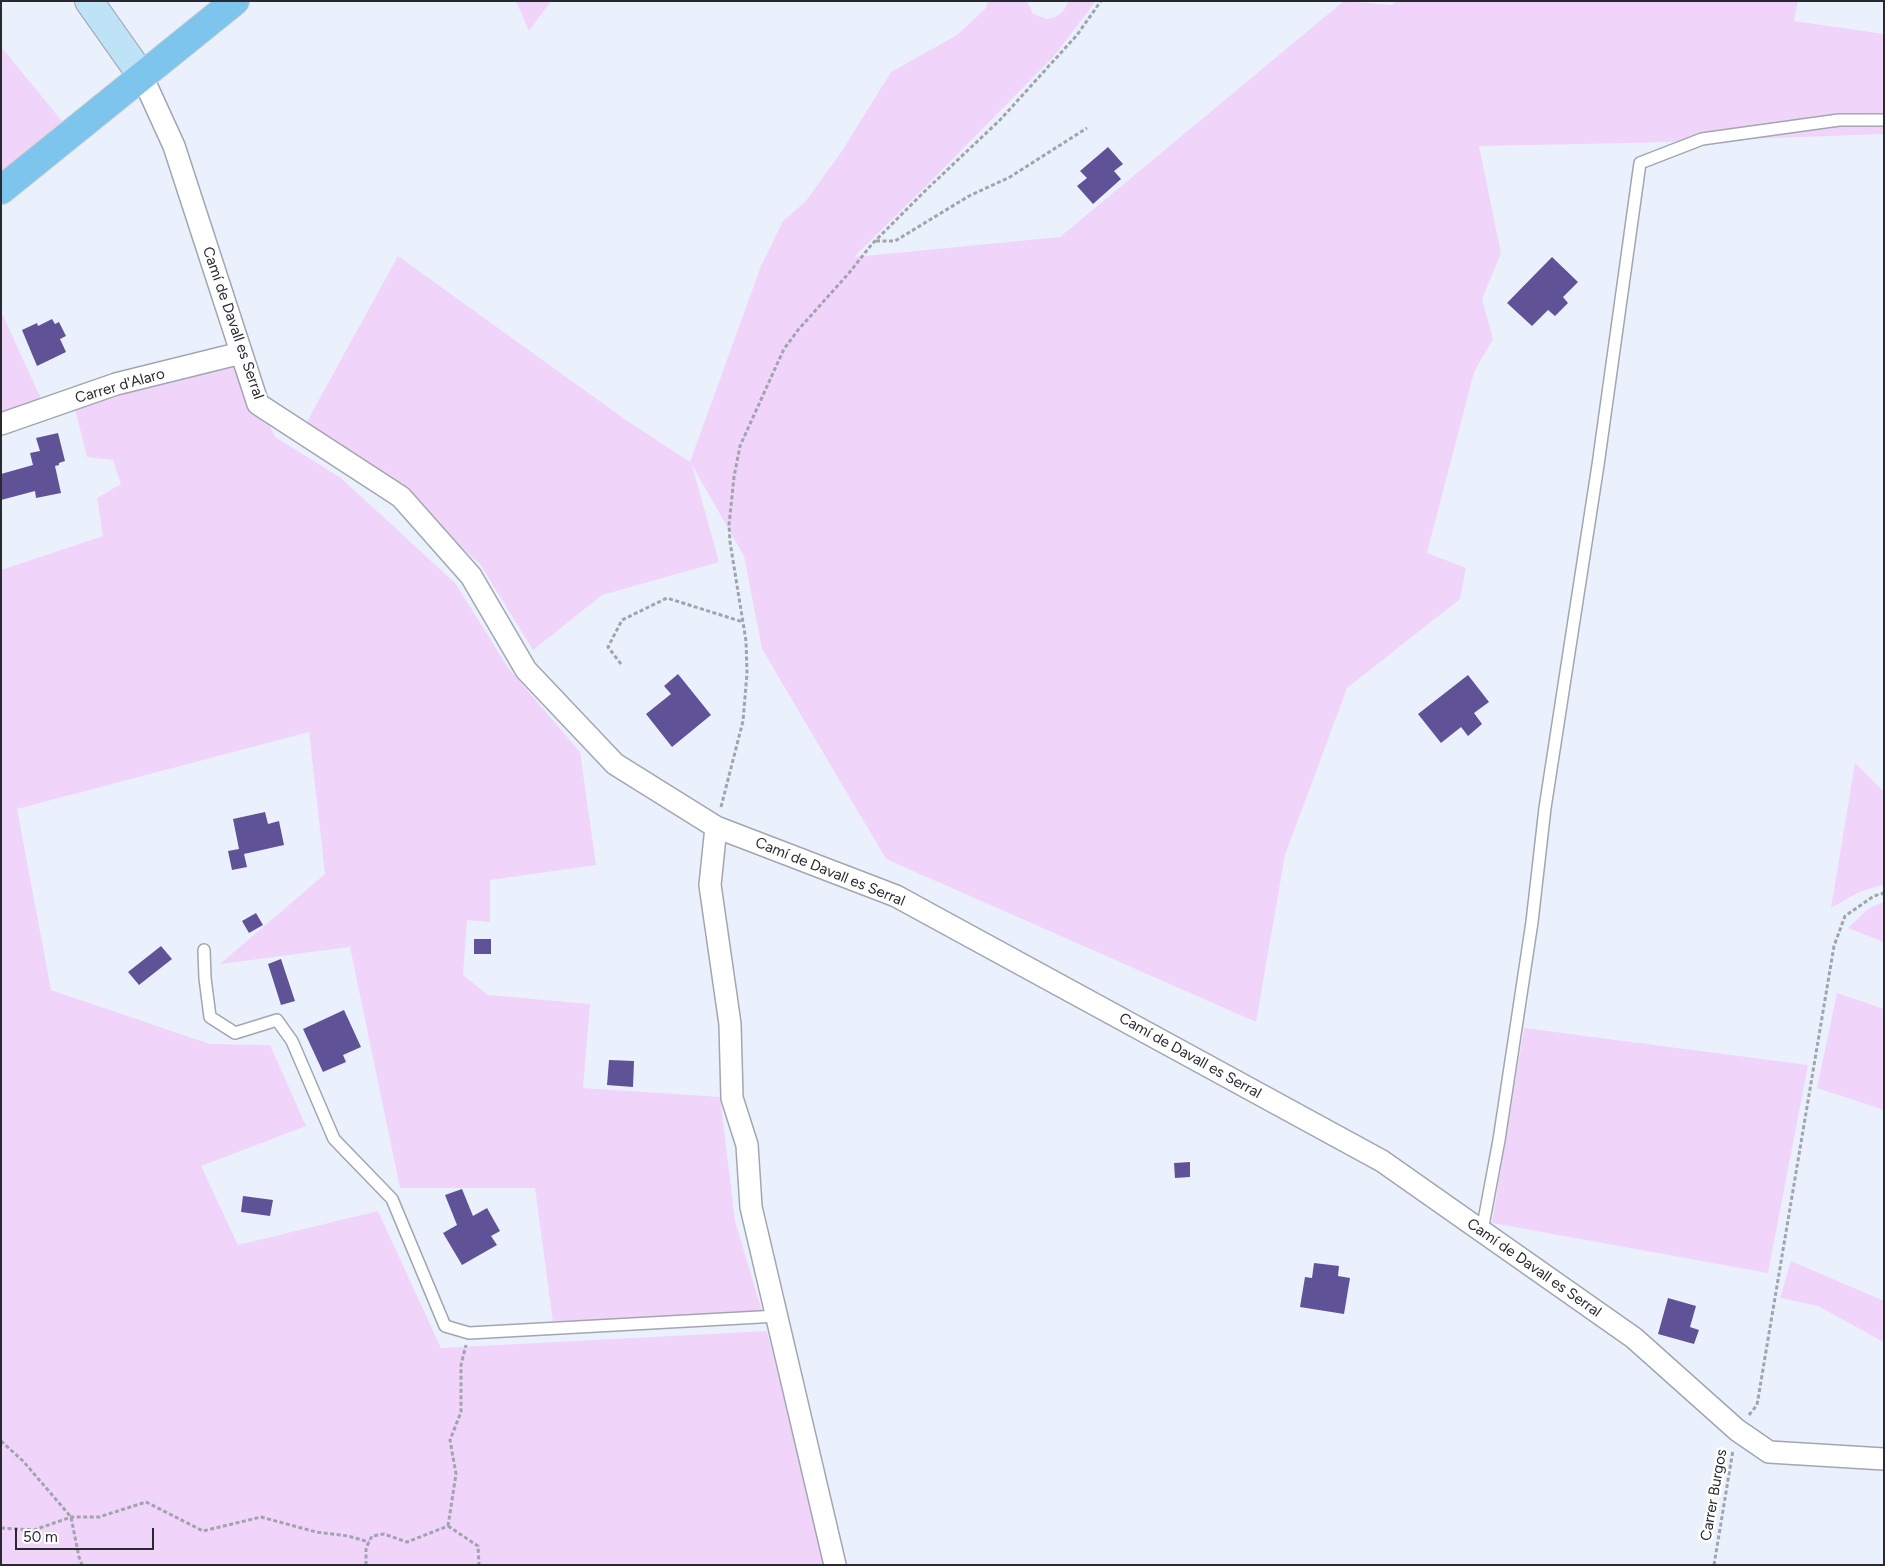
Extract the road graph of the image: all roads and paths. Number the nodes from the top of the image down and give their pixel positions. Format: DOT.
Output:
graph roads {
  1 [pos="89,1"];
  2 [pos="235,1"];
  3 [pos="1101,1"];
  4 [pos="142,76"];
  5 [pos="1884,120"];
  6 [pos="1086,128"];
  7 [pos="1,190"];
  8 [pos="876,241"];
  9 [pos="241,353"];
  10 [pos="1,424"];
  11 [pos="743,622"];
  12 [pos="621,664"];
  13 [pos="716,827"];
  14 [pos="1884,893"];
  15 [pos="204,950"];
  16 [pos="1482,1231"];
  17 [pos="778,1316"];
  18 [pos="469,1334"];
  19 [pos="1737,1430"];
  20 [pos="1,1441"];
  21 [pos="1884,1459"];
  22 [pos="72,1516"];
  23 [pos="448,1526"];
  24 [pos="1,1528"];
  25 [pos="369,1542"];
  26 [pos="82,1565"];
  27 [pos="366,1565"];
  28 [pos="479,1565"];
  29 [pos="835,1565"];
  30 [pos="1714,1565"];
  1 -- 4 [label="street"];
  2 -- 4 [label="main road"];
  3 -- 8 [label="path"];
  4 -- 7 [label="main road"];
  4 -- 9 [label="street, Camí de Davall es Serral"];
  5 -- 16 [label="lane"];
  6 -- 8 [label="path"];
  8 -- 11 [label="path"];
  9 -- 10 [label="street, Carrer d'Alaro"];
  9 -- 13 [label="street, Camí de Davall es Serral"];
  11 -- 12 [label="path"];
  11 -- 13 [label="path"];
  13 -- 16 [label="street, Camí de Davall es Serral"];
  13 -- 17 [label="street"];
  14 -- 19 [label="path"];
  15 -- 18 [label="lane"];
  16 -- 19 [label="street, Camí de Davall es Serral"];
  17 -- 18 [label="lane"];
  17 -- 29 [label="street"];
  18 -- 23 [label="path"];
  19 -- 21 [label="street, Camí de Davall es Serral"];
  19 -- 30 [label="path, Carrer Burgos"];
  20 -- 22 [label="path"];
  22 -- 24 [label="path"];
  22 -- 25 [label="path"];
  22 -- 26 [label="path"];
  23 -- 25 [label="path"];
  23 -- 28 [label="path"];
  25 -- 27 [label="path"];
}
